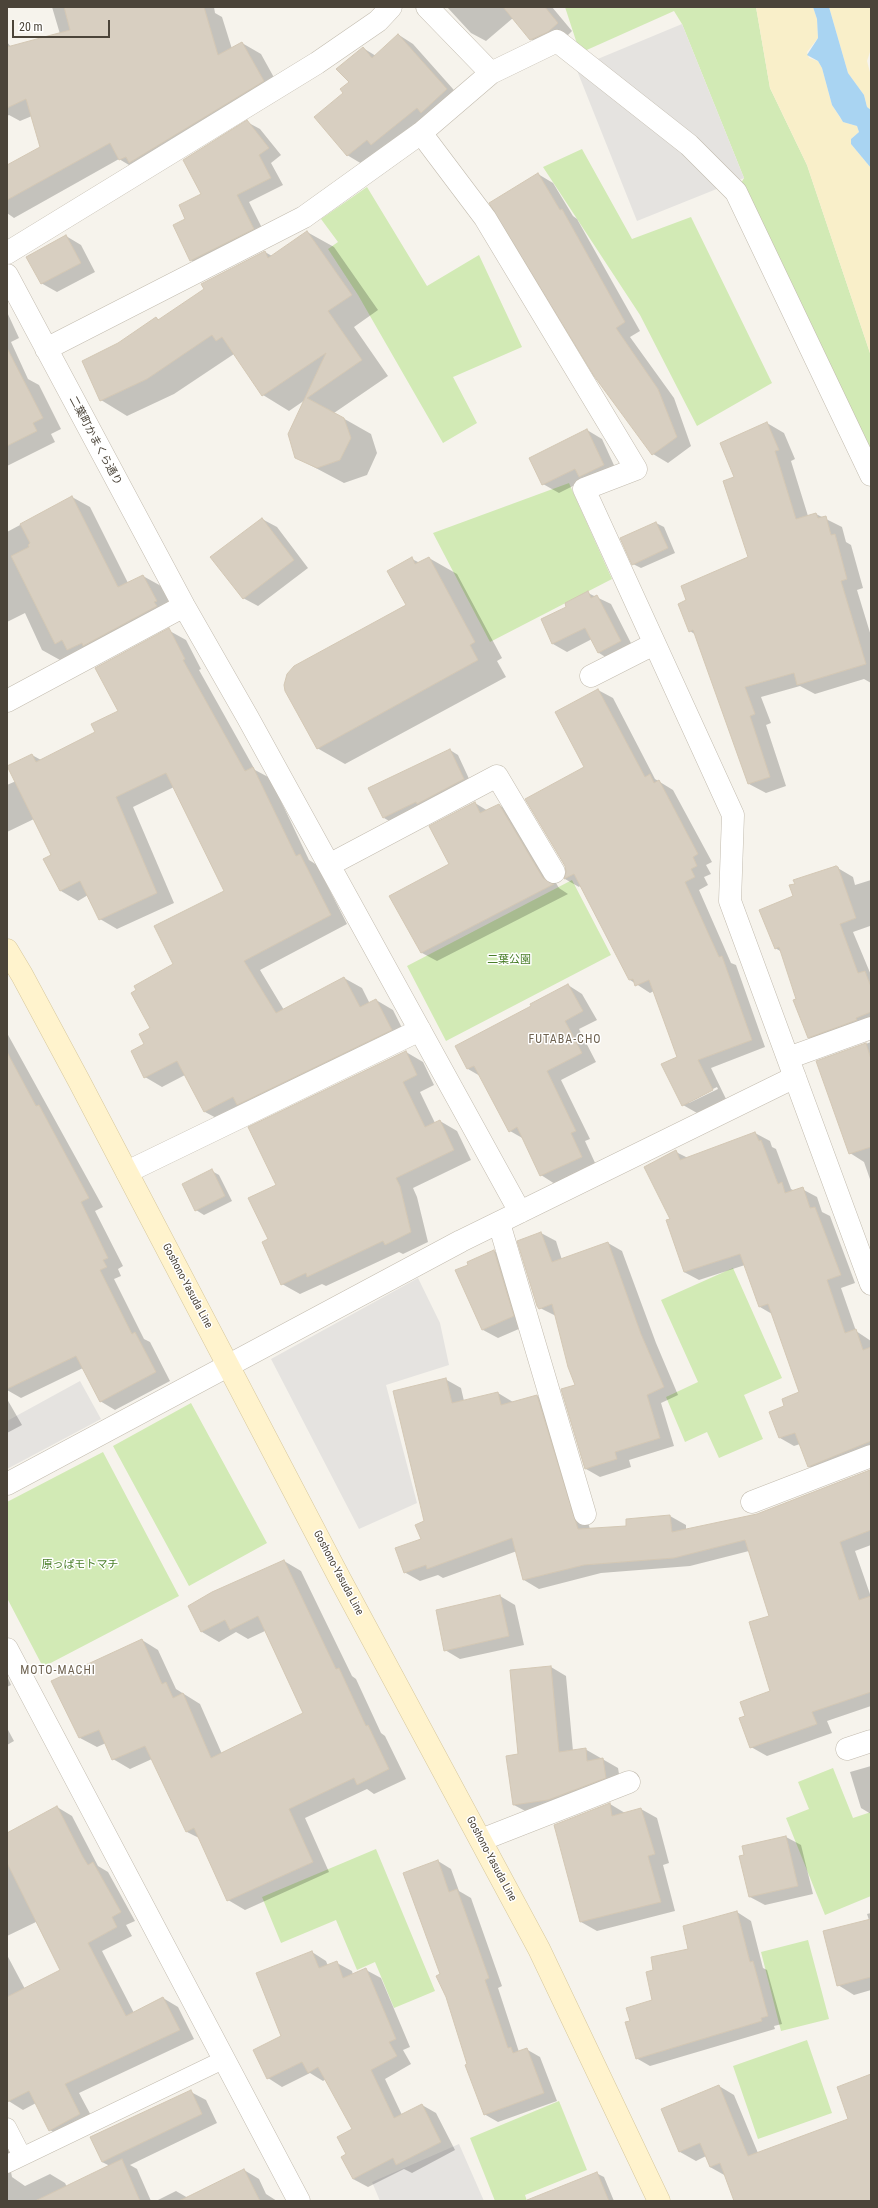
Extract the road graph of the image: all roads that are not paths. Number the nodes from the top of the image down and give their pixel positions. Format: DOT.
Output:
graph roads {
  1 [pos="391,7"];
  2 [pos="427,7"];
  3 [pos="491,73"];
  4 [pos="420,133"];
  5 [pos="7,253"];
  6 [pos="7,275"];
  7 [pos="46,350"];
  8 [pos="871,475"];
  9 [pos="184,606"];
  10 [pos="654,644"];
  11 [pos="591,676"];
  12 [pos="7,701"];
  13 [pos="329,865"];
  14 [pos="554,872"];
  15 [pos="7,950"];
  16 [pos="871,1028"];
  17 [pos="420,1030"];
  18 [pos="791,1067"];
  19 [pos="127,1172"];
  20 [pos="520,1212"];
  21 [pos="499,1223"];
  22 [pos="871,1284"];
  23 [pos="229,1365"];
  24 [pos="871,1456"];
  25 [pos="7,1484"];
  26 [pos="752,1502"];
  27 [pos="585,1514"];
  28 [pos="7,1649"];
  29 [pos="13,1675"];
  30 [pos="871,1741"];
  31 [pos="847,1749"];
  32 [pos="629,1782"];
  33 [pos="481,1840"];
  34 [pos="223,2060"];
  35 [pos="7,2128"];
  36 [pos="15,2160"];
  37 [pos="299,2201"];
  38 [pos="659,2201"];
  1 -- 5 [label="street"];
  2 -- 3 [label="street"];
  3 -- 4 [label="street"];
  3 -- 8 [label="street"];
  4 -- 7 [label="street"];
  4 -- 10 [label="street"];
  6 -- 7 [label="street, 二葉町かまくら通り"];
  7 -- 9 [label="street, 二葉町かまくら通り"];
  9 -- 12 [label="street"];
  9 -- 13 [label="street, 二葉町かまくら通り"];
  10 -- 11 [label="street"];
  10 -- 18 [label="street"];
  13 -- 14 [label="street"];
  13 -- 17 [label="street, 二葉町かまくら通り"];
  15 -- 19 [label="main road, Goshono-Yasuda Line"];
  16 -- 18 [label="street"];
  17 -- 19 [label="street"];
  17 -- 20 [label="street, 二葉町かまくら通り"];
  18 -- 20 [label="street"];
  18 -- 22 [label="street"];
  19 -- 23 [label="main road, Goshono-Yasuda Line"];
  20 -- 21 [label="street"];
  21 -- 23 [label="street"];
  21 -- 27 [label="street"];
  23 -- 25 [label="street"];
  23 -- 33 [label="main road, Goshono-Yasuda Line"];
  24 -- 26 [label="street"];
  28 -- 29 [label="street"];
  29 -- 34 [label="street"];
  30 -- 31 [label="street"];
  32 -- 33 [label="street"];
  33 -- 38 [label="main road, Goshono-Yasuda Line"];
  34 -- 36 [label="lane"];
  34 -- 37 [label="street"];
  35 -- 36 [label="lane"];
}
